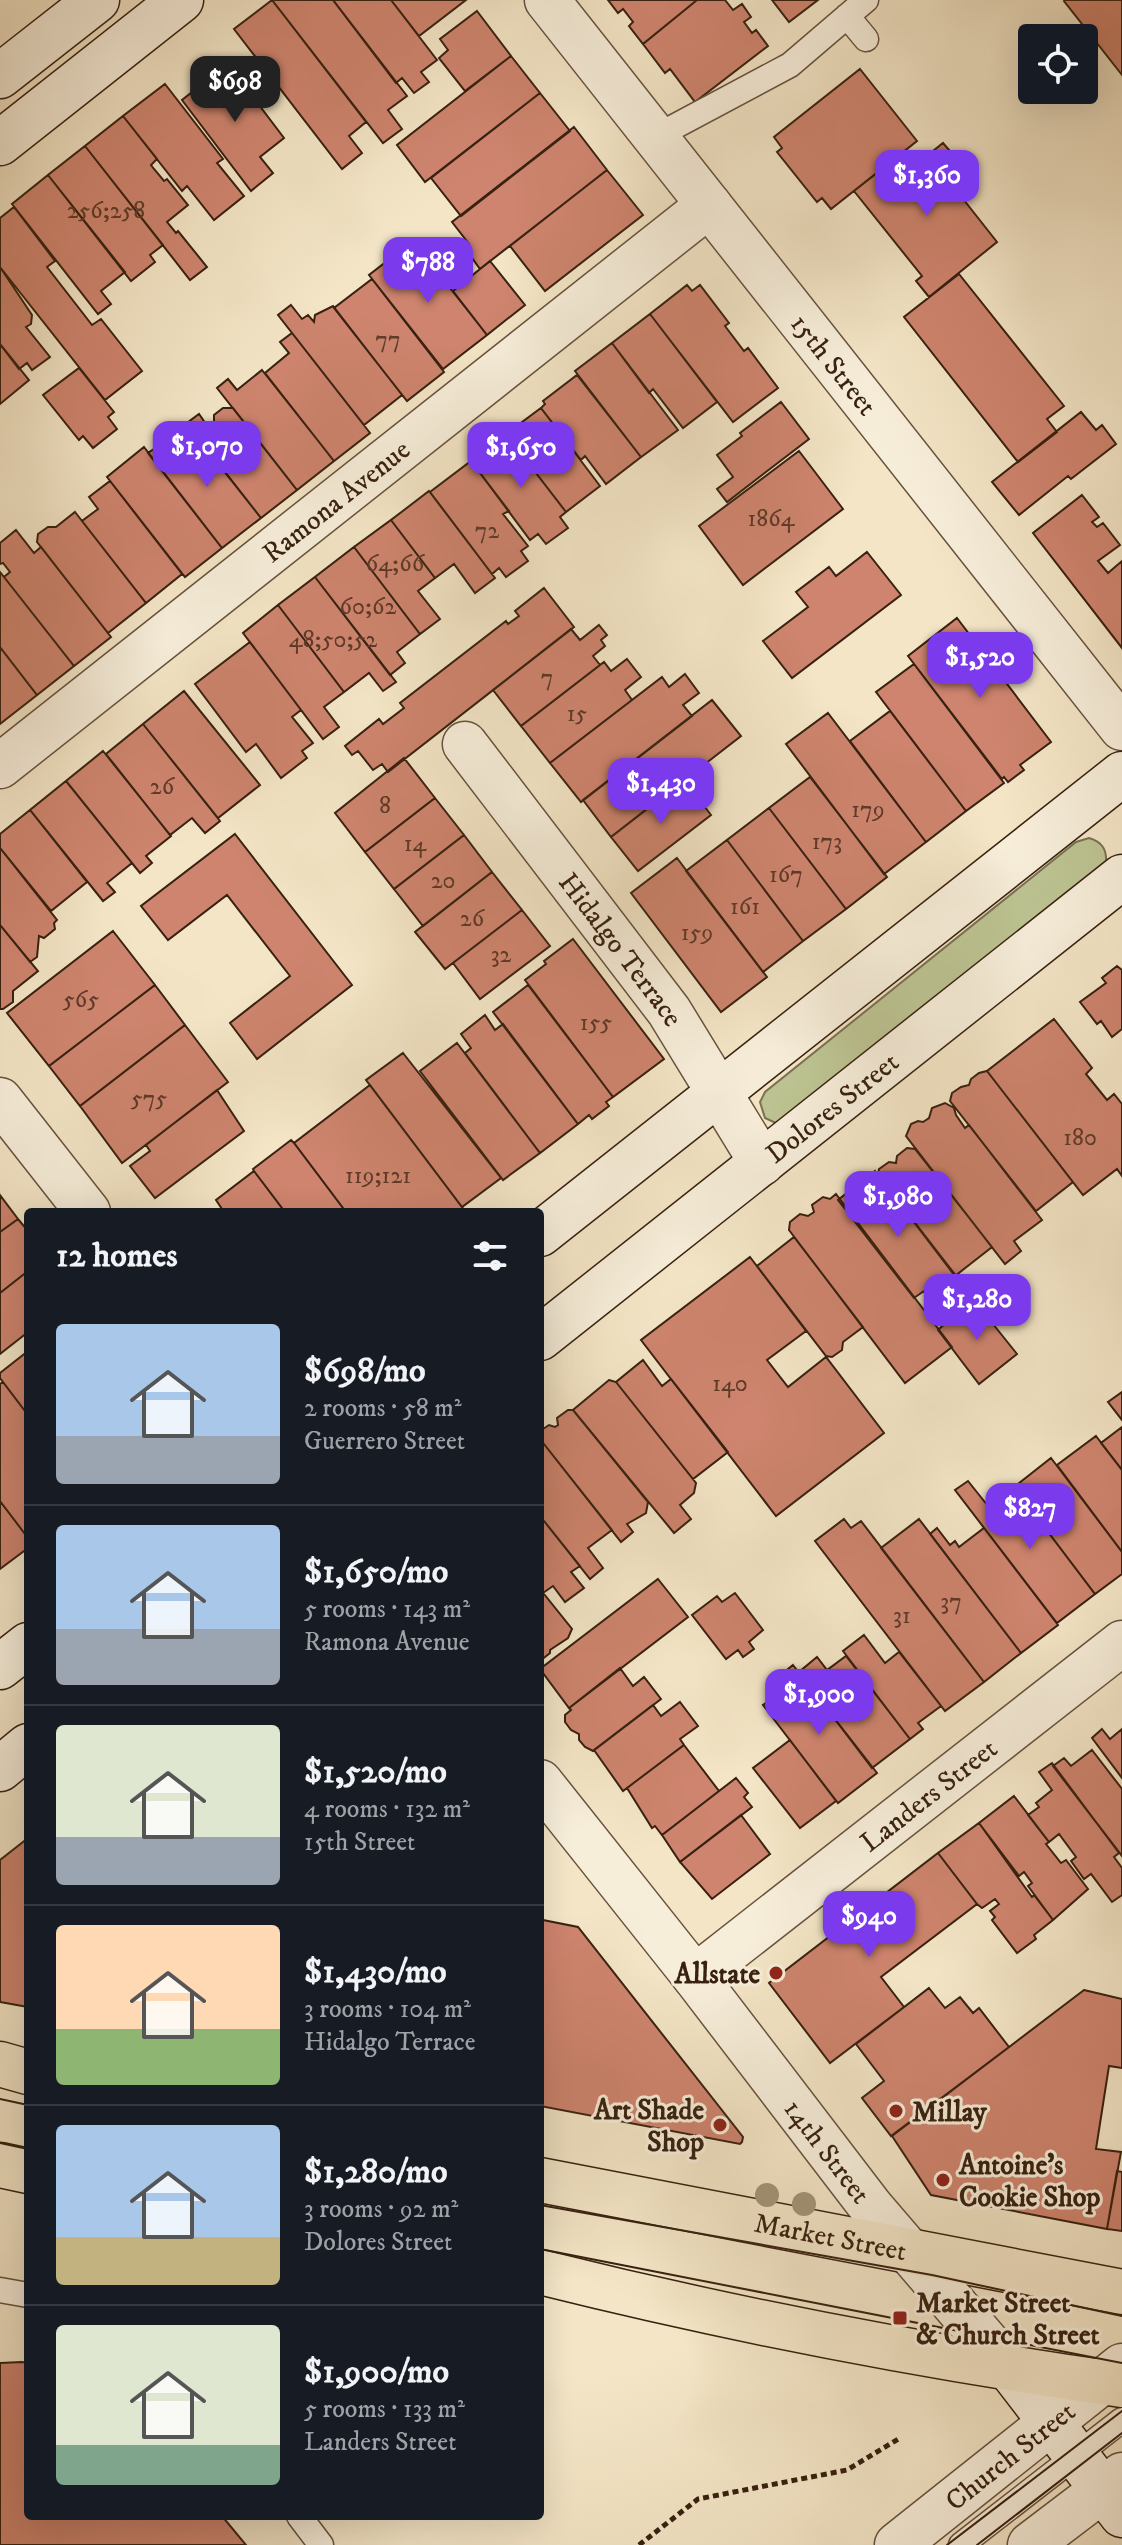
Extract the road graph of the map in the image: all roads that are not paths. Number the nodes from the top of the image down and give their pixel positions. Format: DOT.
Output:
graph roads {
  1 [pos="97,0"];
  2 [pos="181,0"];
  3 [pos="547,0"];
  4 [pos="856,8"];
  5 [pos="866,39"];
  6 [pos="0,76"];
  7 [pos="655,137"];
  8 [pos="0,143"];
  9 [pos="709,205"];
  10 [pos="1122,728"];
  11 [pos="465,744"];
  12 [pos="0,766"];
  13 [pos="1122,774"];
  14 [pos="1122,877"];
  15 [pos="719,1092"];
  16 [pos="0,1100"];
  17 [pos="762,1163"];
  18 [pos="85,1208"];
  19 [pos="544,1231"];
  20 [pos="544,1335"];
  21 [pos="1122,1643"];
  22 [pos="24,1648"];
  23 [pos="0,1667"];
  24 [pos="544,1787"];
  25 [pos="695,1977"];
  26 [pos="0,2064"];
  27 [pos="24,2071"];
  28 [pos="0,2094"];
  29 [pos="24,2096"];
  30 [pos="0,2165"];
  31 [pos="24,2170"];
  32 [pos="544,2181"];
  33 [pos="910,2250"];
  34 [pos="544,2271"];
  35 [pos="0,2290"];
  36 [pos="1122,2292"];
  37 [pos="24,2294"];
  38 [pos="1009,2368"];
  39 [pos="1117,2388"];
  40 [pos="1065,2439"];
  41 [pos="1116,2493"];
  42 [pos="302,2520"];
  43 [pos="321,2545"];
  44 [pos="897,2545"];
  45 [pos="961,2545"];
  46 [pos="1030,2545"];
  1 -- 6 [label="street"];
  2 -- 8 [label="street"];
  3 -- 7 [label="street, 15th Street"];
  4 -- 5 [label="lane"];
  4 -- 7 [label="lane"];
  7 -- 9 [label="street, 15th Street"];
  9 -- 10 [label="street, 15th Street"];
  9 -- 12 [label="street, Ramona Avenue"];
  11 -- 15 [label="street, Hidalgo Terrace"];
  13 -- 15 [label="street"];
  14 -- 17 [label="street, Dolores Street"];
  15 -- 17 [label="street, Hidalgo Terrace"];
  15 -- 19 [label="street"];
  16 -- 18 [label="street"];
  17 -- 20 [label="street, Dolores Street"];
  21 -- 25 [label="street, Landers Street"];
  22 -- 23 [label="street"];
  24 -- 25 [label="street, 14th Street"];
  25 -- 33 [label="street, 14th Street"];
  26 -- 27 [label="main road"];
  28 -- 29 [label="main road"];
  30 -- 31 [label="main road"];
  32 -- 33 [label="main road, Market Street"];
  33 -- 36 [label="main road, Market Street"];
  33 -- 38 [label="street, 14th Street"];
  34 -- 38 [label="main road"];
  35 -- 37 [label="lane"];
  38 -- 39 [label="main road"];
  38 -- 40 [label="street, 14th Street"];
  39 -- 40 [label="street, Church Street"];
  40 -- 41 [label="street, 14th Street"];
  40 -- 44 [label="street, Church Street"];
  40 -- 45 [label="lane, Church Street"];
  41 -- 46 [label="street"];
  42 -- 43 [label="lane"];
}
